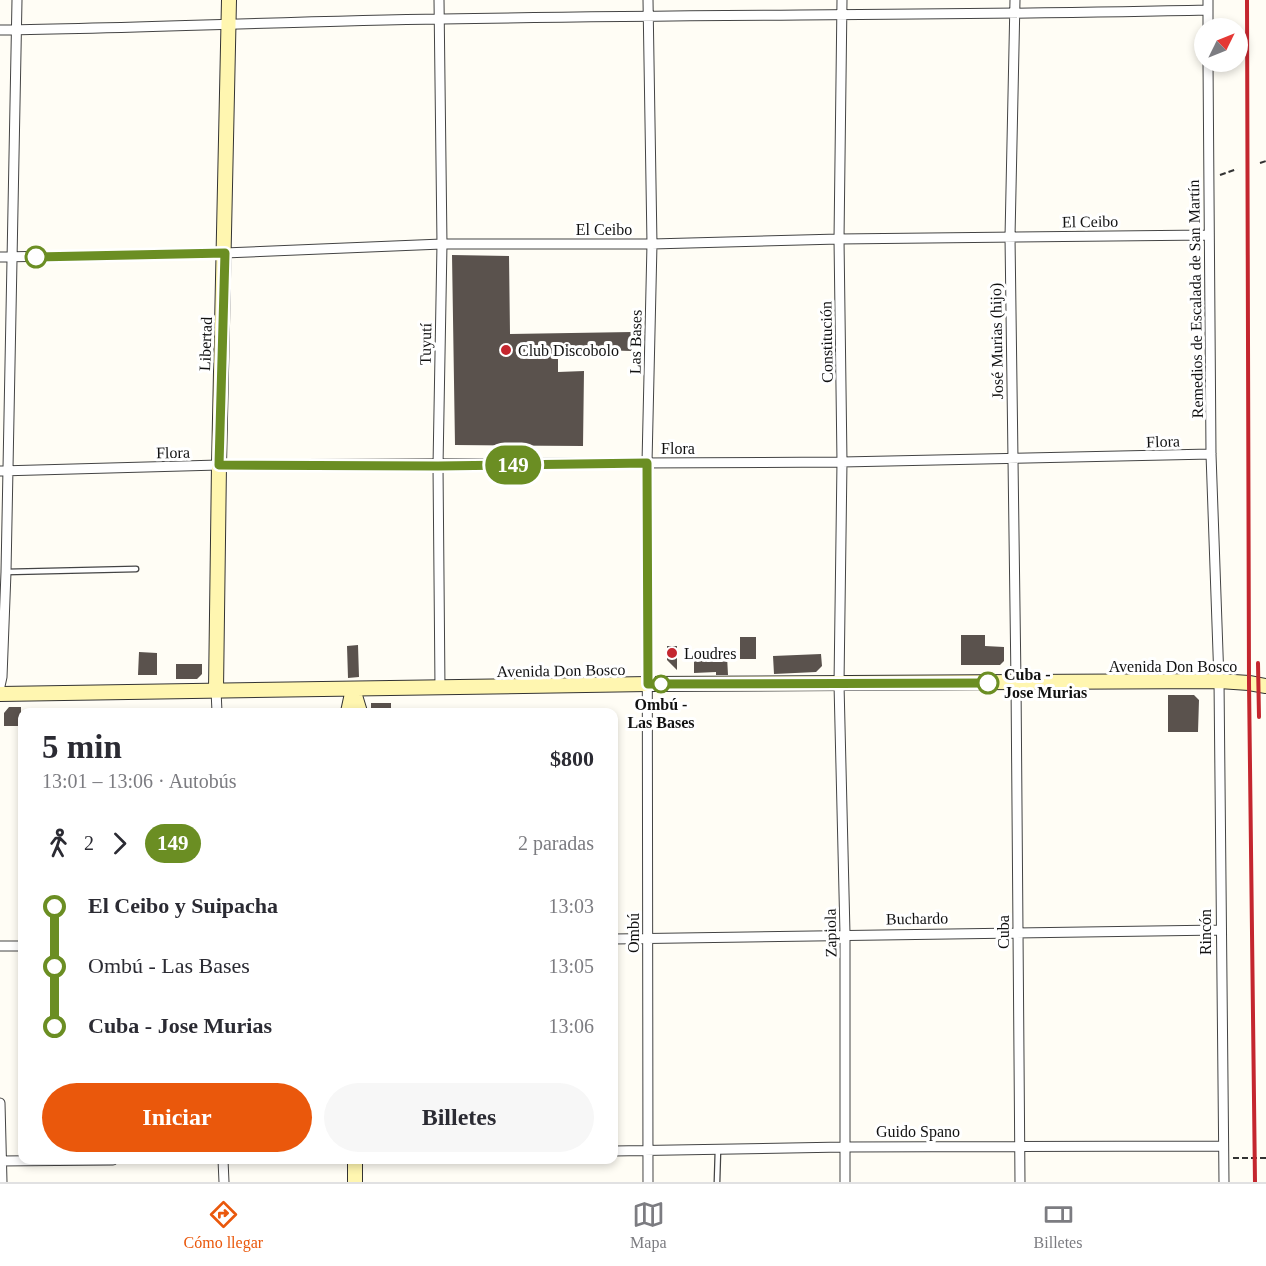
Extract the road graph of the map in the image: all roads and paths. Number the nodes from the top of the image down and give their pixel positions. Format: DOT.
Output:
graph roads {
  1 [pos="17,0"];
  2 [pos="229,0"];
  3 [pos="439,0"];
  4 [pos="648,0"];
  5 [pos="842,0"];
  6 [pos="1015,0"];
  7 [pos="1208,5"];
  8 [pos="842,14"];
  9 [pos="1015,15"];
  10 [pos="648,16"];
  11 [pos="440,19"];
  12 [pos="229,25"];
  13 [pos="0,30"];
  14 [pos="17,30"];
  15 [pos="1208,72"];
  16 [pos="1266,161"];
  17 [pos="1260,163"];
  18 [pos="1237,169"];
  19 [pos="1208,179"];
  20 [pos="1208,235"];
  21 [pos="1010,237"];
  22 [pos="839,239"];
  23 [pos="442,244"];
  24 [pos="652,244"];
  25 [pos="225,253"];
  26 [pos="0,257"];
  27 [pos="13,257"];
  28 [pos="1211,454"];
  29 [pos="1012,460"];
  30 [pos="842,462"];
  31 [pos="647,463"];
  32 [pos="219,465"];
  33 [pos="438,466"];
  34 [pos="4,471"];
  35 [pos="136,569"];
  36 [pos="6,572"];
  37 [pos="1219,681"];
  38 [pos="1016,682"];
  39 [pos="648,684"];
  40 [pos="839,684"];
  41 [pos="0,686"];
  42 [pos="1266,686"];
  43 [pos="440,688"];
  44 [pos="353,689"];
  45 [pos="216,690"];
  46 [pos="0,694"];
  47 [pos="217,708"];
  48 [pos="349,708"];
  49 [pos="359,708"];
  50 [pos="1220,930"];
  51 [pos="1018,932"];
  52 [pos="845,934"];
  53 [pos="648,938"];
  54 [pos="618,939"];
  55 [pos="0,946"];
  56 [pos="18,946"];
  57 [pos="0,1103"];
  58 [pos="1020,1146"];
  59 [pos="1223,1146"];
  60 [pos="844,1147"];
  61 [pos="718,1149"];
  62 [pos="618,1150"];
  63 [pos="647,1150"];
  64 [pos="1223,1158"];
  65 [pos="1266,1158"];
  66 [pos="1,1161"];
  67 [pos="18,1161"];
  68 [pos="223,1164"];
  69 [pos="355,1164"];
  70 [pos="2,1182"];
  71 [pos="224,1182"];
  72 [pos="355,1182"];
  73 [pos="648,1182"];
  74 [pos="717,1182"];
  75 [pos="845,1182"];
  76 [pos="1020,1182"];
  77 [pos="1224,1182"];
  1 -- 14 [label="street"];
  2 -- 12 [label="main road, Libertad"];
  3 -- 11 [label="street, Tuyutí"];
  4 -- 10 [label="street, Las Bases"];
  5 -- 8 [label="street, Constitución"];
  6 -- 9 [label="street, José Murias (hijo)"];
  7 -- 9 [label="street"];
  8 -- 9 [label="street"];
  8 -- 10 [label="street"];
  8 -- 22 [label="street, Constitución"];
  9 -- 21 [label="street, José Murias (hijo)"];
  10 -- 11 [label="street"];
  10 -- 24 [label="street, Las Bases"];
  11 -- 12 [label="street"];
  11 -- 23 [label="street, Tuyutí"];
  12 -- 14 [label="street"];
  12 -- 25 [label="main road, Libertad"];
  13 -- 14 [label="street"];
  14 -- 27 [label="street"];
  15 -- 19 [label="street, Remedios de Escalada de San Martín"];
  16 -- 17 [label="path"];
  18 -- 19 [label="path"];
  19 -- 20 [label="street, Remedios de Escalada de San Martín"];
  20 -- 21 [label="street, El Ceibo"];
  20 -- 28 [label="street, Remedios de Escalada de San Martín"];
  21 -- 22 [label="street, El Ceibo"];
  21 -- 29 [label="street, José Murias (hijo)"];
  22 -- 24 [label="street, El Ceibo"];
  22 -- 30 [label="street, Constitución"];
  23 -- 24 [label="street, El Ceibo"];
  23 -- 25 [label="street, El Ceibo"];
  23 -- 33 [label="street, Tuyutí"];
  24 -- 31 [label="street, Las Bases"];
  25 -- 27 [label="street, El Ceibo"];
  25 -- 32 [label="main road, Libertad"];
  26 -- 27 [label="street, El Ceibo"];
  27 -- 34 [label="street"];
  28 -- 29 [label="street, Flora"];
  28 -- 37 [label="street, Remedios de Escalada de San Martín"];
  29 -- 30 [label="street, Flora"];
  29 -- 38 [label="street, José Murias (hijo)"];
  30 -- 31 [label="street, Flora"];
  30 -- 40 [label="street, Constitución"];
  31 -- 33 [label="street, Flora"];
  31 -- 39 [label="street, Las Bases"];
  32 -- 33 [label="street, Flora"];
  32 -- 34 [label="street, Flora"];
  32 -- 45 [label="main road, Libertad"];
  33 -- 43 [label="street, Tuyutí"];
  34 -- 36 [label="street"];
  35 -- 36 [label="lane"];
  36 -- 41 [label="street"];
  37 -- 38 [label="main road, Avenida Don Bosco"];
  37 -- 42 [label="main road, Avenida Don Bosco"];
  37 -- 50 [label="street, Rincón"];
  38 -- 40 [label="main road, Avenida Don Bosco"];
  38 -- 51 [label="street, Cuba"];
  39 -- 40 [label="main road, Avenida Don Bosco"];
  39 -- 43 [label="main road, Avenida Don Bosco"];
  39 -- 53 [label="street, Ombú"];
  40 -- 52 [label="street, Zapiola"];
  43 -- 44 [label="main road, Avenida Don Bosco"];
  44 -- 45 [label="main road, Avenida Don Bosco"];
  44 -- 48 [label="main road"];
  44 -- 49 [label="main road"];
  45 -- 46 [label="main road, Avenida Don Bosco"];
  45 -- 47 [label="street"];
  50 -- 51 [label="street, Buchardo"];
  50 -- 59 [label="street, Rincón"];
  51 -- 52 [label="street, Buchardo"];
  51 -- 58 [label="street, Cuba"];
  52 -- 53 [label="street, Buchardo"];
  52 -- 60 [label="street, Zapiola"];
  53 -- 54 [label="street, Buchardo"];
  53 -- 63 [label="street, Ombú"];
  55 -- 56 [label="street"];
  57 -- 66 [label="street"];
  58 -- 59 [label="street, Guido Spano"];
  58 -- 60 [label="street, Guido Spano"];
  58 -- 76 [label="street, Cuba"];
  59 -- 64 [label="street, Rincón"];
  60 -- 61 [label="street, Guido Spano"];
  60 -- 75 [label="street, Zapiola"];
  61 -- 63 [label="street, Guido Spano"];
  61 -- 74 [label="lane"];
  62 -- 63 [label="street, Guido Spano"];
  63 -- 73 [label="street, Ombú"];
  64 -- 65 [label="path"];
  64 -- 77 [label="street, Rincón"];
  66 -- 67 [label="street"];
  66 -- 70 [label="street"];
  68 -- 71 [label="street"];
  69 -- 72 [label="main road"];
}
